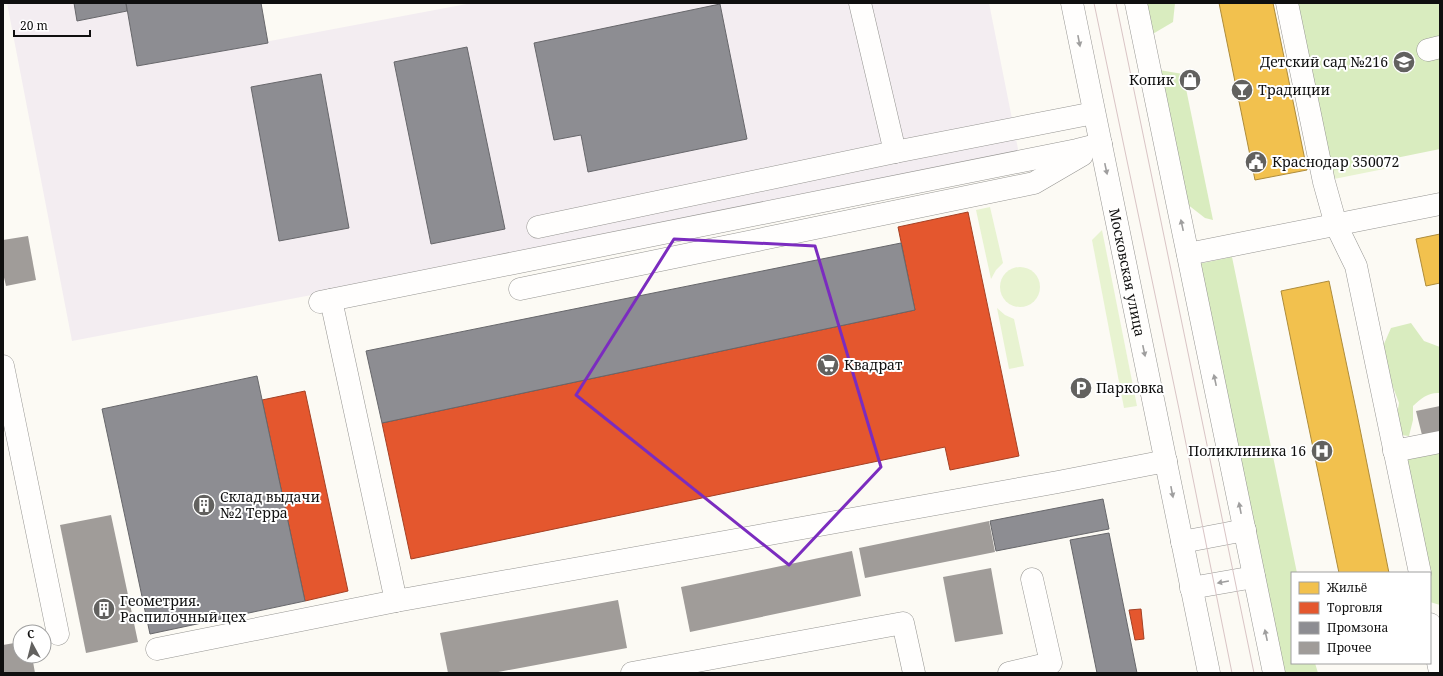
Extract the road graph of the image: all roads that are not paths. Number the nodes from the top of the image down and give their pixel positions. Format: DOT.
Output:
graph roads {
  1 [pos="860,3"];
  2 [pos="1072,3"];
  3 [pos="1136,3"];
  4 [pos="1287,3"];
  5 [pos="1094,113"];
  6 [pos="1100,144"];
  7 [pos="894,152"];
  8 [pos="1440,204"];
  9 [pos="1336,225"];
  10 [pos="538,227"];
  11 [pos="1188,254"];
  12 [pos="520,289"];
  13 [pos="3,366"];
  14 [pos="1440,442"];
  15 [pos="1394,451"];
  16 [pos="1166,462"];
  17 [pos="1245,530"];
  18 [pos="1182,542"];
  19 [pos="1420,572"];
  20 [pos="1254,577"];
  21 [pos="1032,580"];
  22 [pos="1192,588"];
  23 [pos="396,601"];
  24 [pos="1431,629"];
  25 [pos="58,634"];
  26 [pos="157,649"];
  27 [pos="644,672"];
  28 [pos="1440,672"];
  29 [pos="914,673"];
  30 [pos="1008,673"];
  31 [pos="1209,673"];
  32 [pos="1274,673"];
  1 -- 7 [label="street"];
  2 -- 5 [label="street, Московская улица, one-way"];
  11 -- 3 [label="street, one-way"];
  4 -- 9 [label="street"];
  5 -- 6 [label="street, Московская улица"];
  5 -- 7 [label="street"];
  6 -- 12 [label="street"];
  6 -- 16 [label="street, Московская улица, one-way"];
  6 -- 23 [label="street"];
  7 -- 10 [label="street"];
  8 -- 9 [label="street"];
  9 -- 11 [label="street"];
  9 -- 15 [label="street"];
  17 -- 11 [label="street, one-way"];
  13 -- 25 [label="street"];
  14 -- 15 [label="street"];
  15 -- 19 [label="street"];
  16 -- 18 [label="street, Московская улица, one-way"];
  16 -- 23 [label="street"];
  17 -- 18 [label="street"];
  17 -- 20 [label="street"];
  18 -- 22 [label="street, Московская улица"];
  20 -- 22 [label="street, one-way"];
  32 -- 20 [label="street, one-way"];
  21 -- 30 [label="street"];
  22 -- 31 [label="street, Московская улица"];
  23 -- 26 [label="street"];
  24 -- 28 [label="street"];
  27 -- 29 [label="street"];
}
